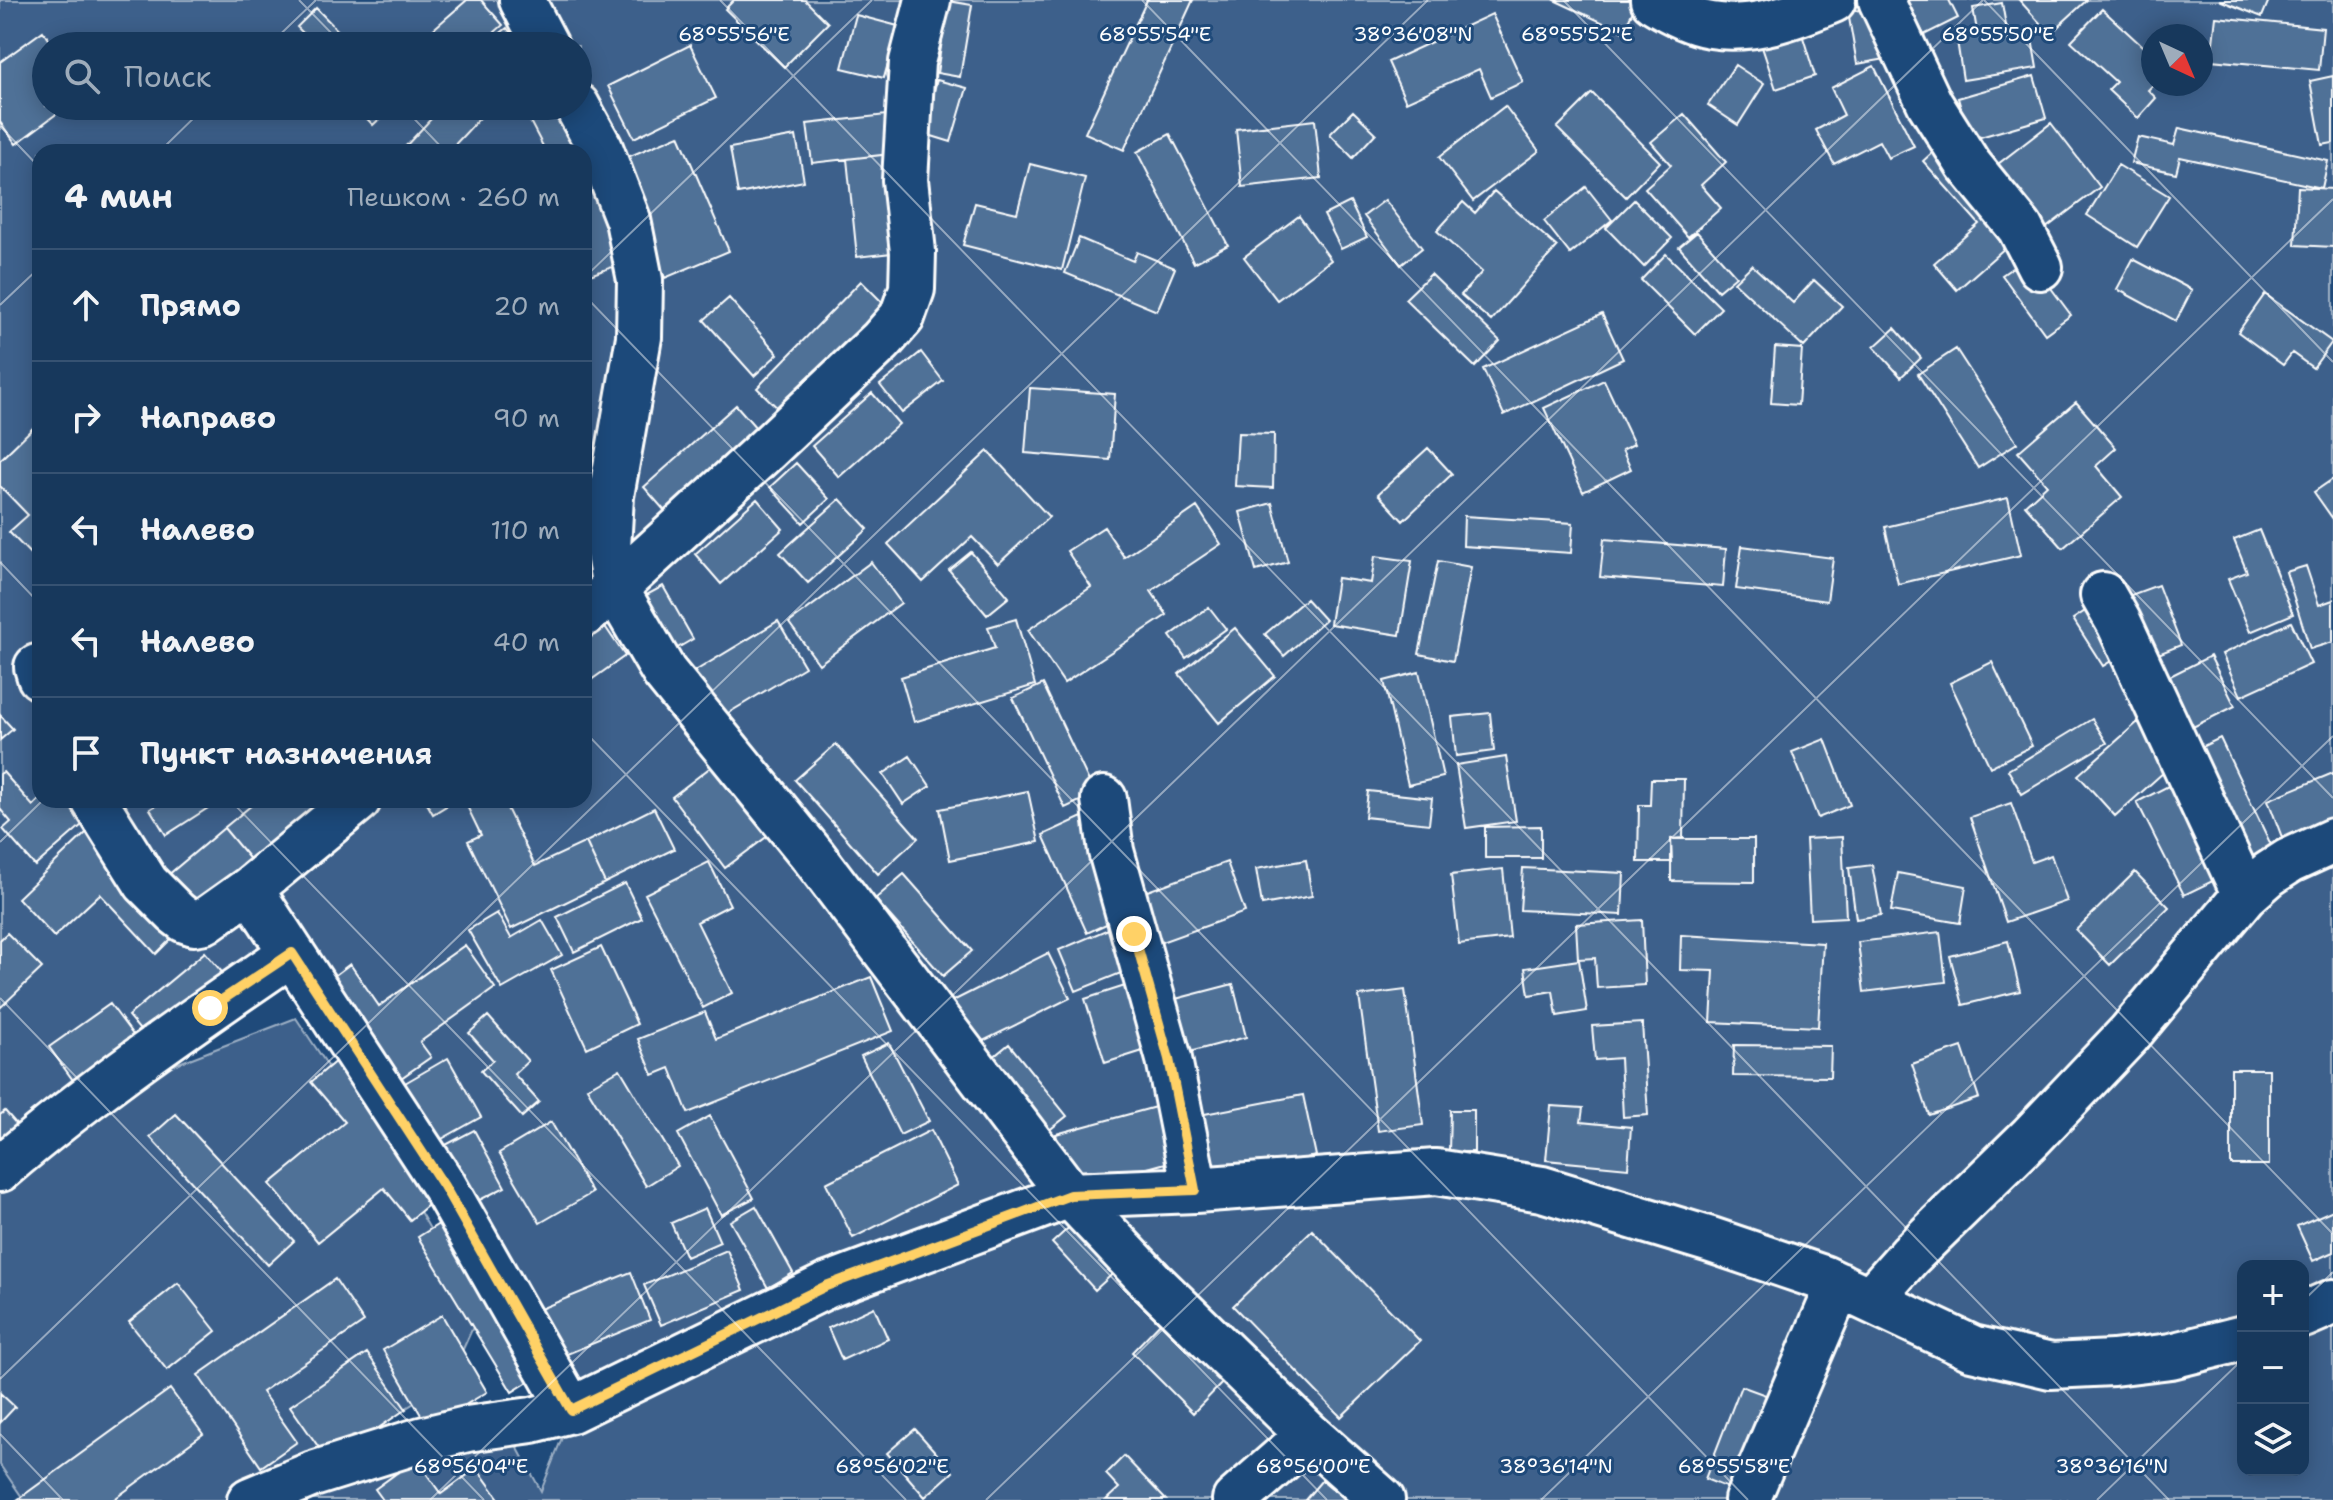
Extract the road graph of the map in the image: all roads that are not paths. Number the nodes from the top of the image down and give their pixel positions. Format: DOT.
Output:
graph roads {
  1 [pos="522,0"];
  2 [pos="928,0"];
  3 [pos="1653,0"];
  4 [pos="1833,0"];
  5 [pos="1881,0"];
  6 [pos="539,32"];
  7 [pos="585,120"];
  8 [pos="2040,267"];
  9 [pos="2103,595"];
  10 [pos="600,601"];
  11 [pos="1104,799"];
  12 [pos="99,808"];
  13 [pos="348,808"];
  14 [pos="2333,841"];
  15 [pos="250,889"];
  16 [pos="2245,895"];
  17 [pos="292,953"];
  18 [pos="0,1169"];
  19 [pos="1195,1190"];
  20 [pos="1070,1195"];
  21 [pos="1855,1292"];
  22 [pos="2333,1302"];
  23 [pos="2309,1312"];
  24 [pos="2237,1340"];
  25 [pos="571,1410"];
  26 [pos="1309,1435"];
  27 [pos="250,1500"];
  28 [pos="1235,1500"];
  29 [pos="1382,1500"];
  30 [pos="1747,1500"];
  1 -- 6 [label="street"];
  2 -- 10 [label="street"];
  3 -- 4 [label="street"];
  5 -- 8 [label="street"];
  7 -- 10 [label="street"];
  9 -- 16 [label="street"];
  10 -- 20 [label="street"];
  11 -- 19 [label="street"];
  12 -- 15 [label="street"];
  13 -- 15 [label="street"];
  14 -- 16 [label="street"];
  15 -- 17 [label="street"];
  16 -- 21 [label="street"];
  17 -- 18 [label="street"];
  17 -- 25 [label="street"];
  19 -- 20 [label="street"];
  19 -- 21 [label="street"];
  20 -- 25 [label="street"];
  20 -- 26 [label="street"];
  21 -- 24 [label="street"];
  21 -- 30 [label="street"];
  22 -- 23 [label="street"];
  25 -- 27 [label="street"];
  26 -- 28 [label="street"];
  26 -- 29 [label="street"];
}
